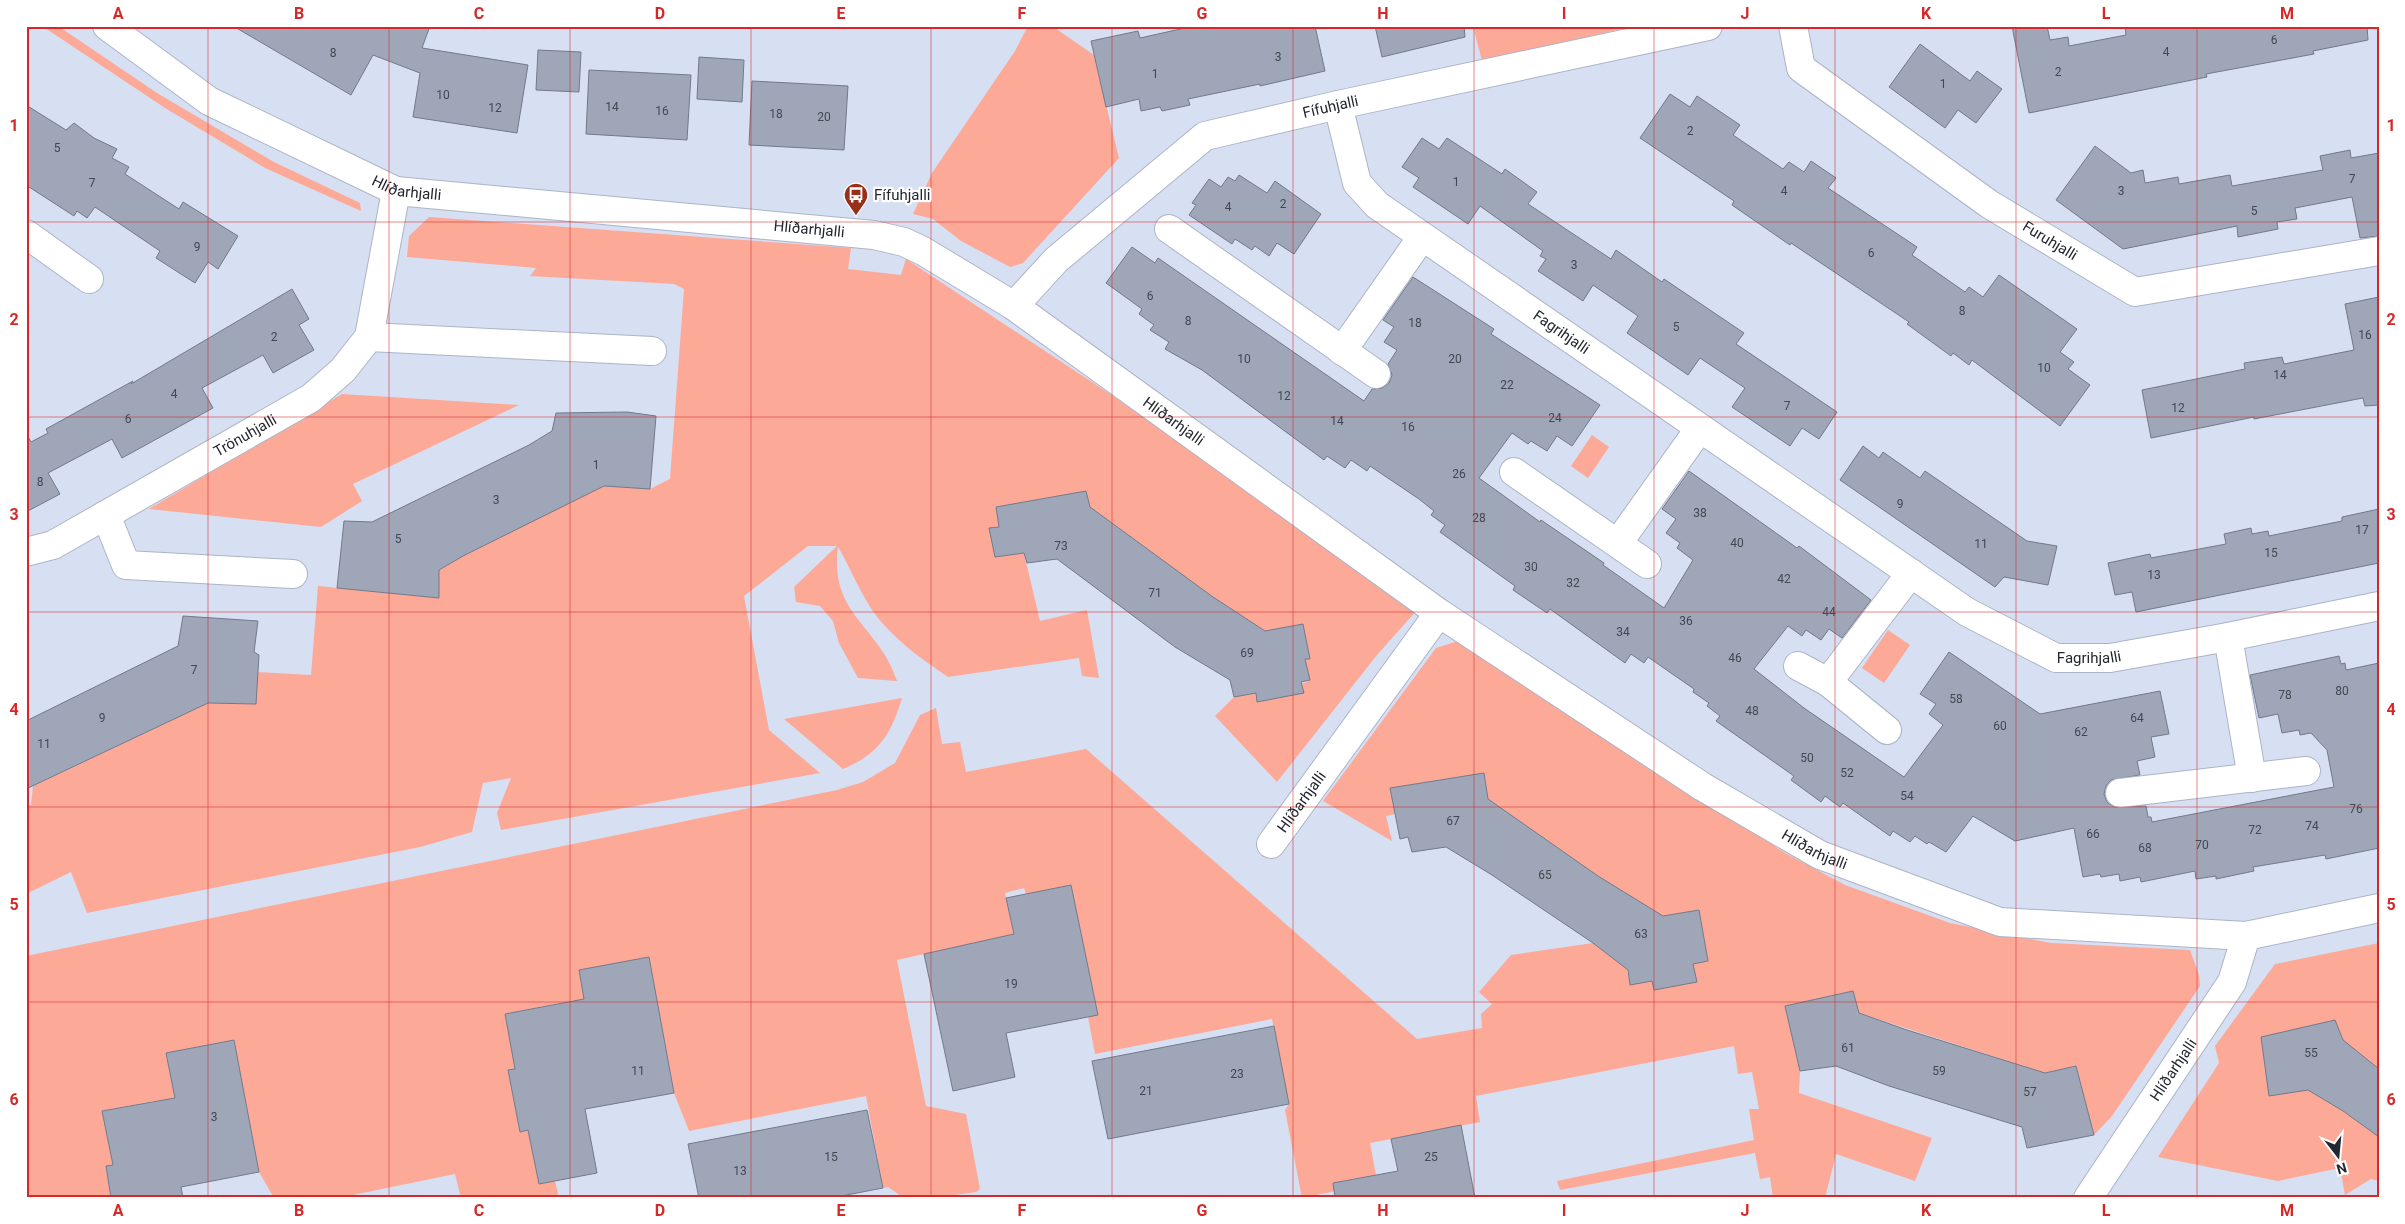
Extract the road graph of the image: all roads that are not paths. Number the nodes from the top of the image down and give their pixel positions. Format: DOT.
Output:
graph roads {
  1 [pos="108,26"];
  2 [pos="1708,26"];
  3 [pos="1794,26"];
  4 [pos="1338,104"];
  5 [pos="396,191"];
  6 [pos="1169,229"];
  7 [pos="26,234"];
  8 [pos="1422,237"];
  9 [pos="2379,251"];
  10 [pos="89,279"];
  11 [pos="1014,306"];
  12 [pos="369,337"];
  13 [pos="652,351"];
  14 [pos="1342,351"];
  15 [pos="1376,374"];
  16 [pos="1700,428"];
  17 [pos="1514,472"];
  18 [pos="106,515"];
  19 [pos="1618,543"];
  20 [pos="26,552"];
  21 [pos="1647,564"];
  22 [pos="1911,573"];
  23 [pos="293,574"];
  24 [pos="2379,606"];
  25 [pos="1439,614"];
  26 [pos="2228,637"];
  27 [pos="1798,666"];
  28 [pos="1828,682"];
  29 [pos="1887,730"];
  30 [pos="2306,771"];
  31 [pos="2252,778"];
  32 [pos="2120,793"];
  33 [pos="1271,844"];
  34 [pos="2379,908"];
  35 [pos="2246,936"];
  36 [pos="2088,1198"];
  1 -- 5 [label="street, Hlíðarhjalli"];
  2 -- 4 [label="street, Fífuhjalli"];
  3 -- 9 [label="street, Furuhjalli"];
  4 -- 8 [label="street, Fagrihjalli"];
  4 -- 11 [label="street, Fífuhjalli"];
  5 -- 11 [label="street, Hlíðarhjalli"];
  5 -- 12 [label="street, Trönuhjalli"];
  6 -- 14 [label="street"];
  7 -- 10 [label="street"];
  8 -- 14 [label="street"];
  8 -- 16 [label="street, Fagrihjalli"];
  11 -- 25 [label="street, Hlíðarhjalli"];
  12 -- 13 [label="street"];
  12 -- 18 [label="street, Trönuhjalli"];
  14 -- 15 [label="street"];
  16 -- 19 [label="street"];
  16 -- 22 [label="street, Fagrihjalli"];
  17 -- 19 [label="street"];
  18 -- 20 [label="street, Trönuhjalli"];
  18 -- 23 [label="street"];
  19 -- 21 [label="street"];
  22 -- 26 [label="street, Fagrihjalli"];
  22 -- 28 [label="street"];
  24 -- 26 [label="street, Fagrihjalli"];
  25 -- 33 [label="street, Hlíðarhjalli"];
  25 -- 35 [label="street, Hlíðarhjalli"];
  26 -- 31 [label="street"];
  27 -- 28 [label="street"];
  28 -- 29 [label="street"];
  30 -- 31 [label="street"];
  31 -- 32 [label="street"];
  34 -- 35 [label="street, Hlíðarhjalli"];
  35 -- 36 [label="street, Hlíðarhjalli"];
}
